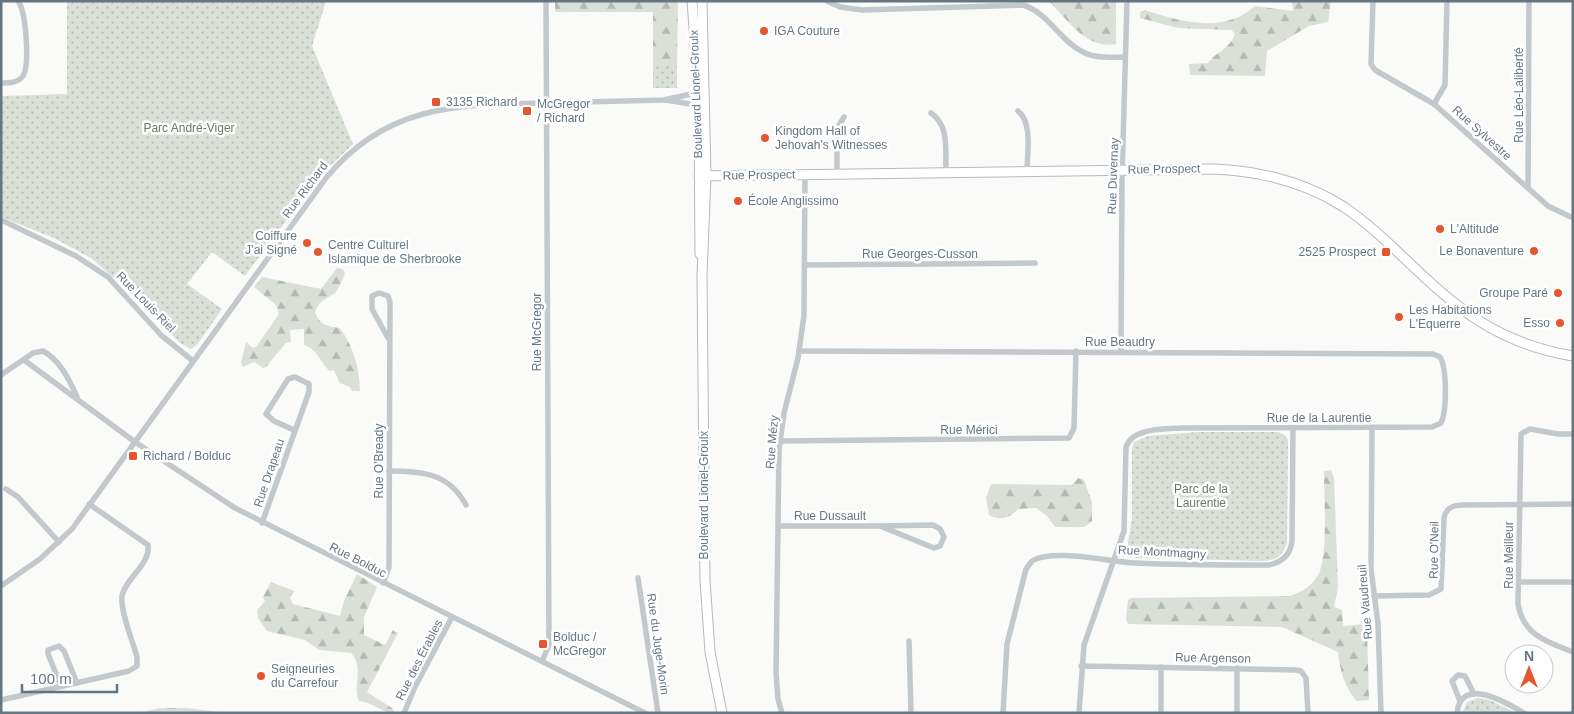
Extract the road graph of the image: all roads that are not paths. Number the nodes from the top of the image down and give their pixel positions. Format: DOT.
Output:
graph roads {
  1 [pos="18,1"];
  2 [pos="546,1"];
  3 [pos="692,1"];
  4 [pos="702,1"];
  5 [pos="827,1"];
  6 [pos="1127,1"];
  7 [pos="1373,1"];
  8 [pos="1447,1"];
  9 [pos="1529,1"];
  10 [pos="1125,57"];
  11 [pos="1,83"];
  12 [pos="698,87"];
  13 [pos="664,100"];
  14 [pos="546,103"];
  15 [pos="1434,104"];
  16 [pos="699,110"];
  17 [pos="1018,111"];
  18 [pos="930,113"];
  19 [pos="844,117"];
  20 [pos="1123,170"];
  21 [pos="946,172"];
  22 [pos="1027,172"];
  23 [pos="837,174"];
  24 [pos="805,175"];
  25 [pos="702,176"];
  26 [pos="1528,188"];
  27 [pos="1573,218"];
  28 [pos="1,220"];
  29 [pos="1035,263"];
  30 [pos="806,265"];
  31 [pos="388,338"];
  32 [pos="799,351"];
  33 [pos="1076,352"];
  34 [pos="1121,352"];
  35 [pos="1573,356"];
  36 [pos="1440,357"];
  37 [pos="24,360"];
  38 [pos="193,361"];
  39 [pos="1,375"];
  40 [pos="78,399"];
  41 [pos="1293,428"];
  42 [pos="1372,428"];
  43 [pos="294,430"];
  44 [pos="1573,434"];
  45 [pos="780,441"];
  46 [pos="135,442"];
  47 [pos="389,471"];
  48 [pos="6,489"];
  49 [pos="89,504"];
  50 [pos="1519,504"];
  51 [pos="1573,504"];
  52 [pos="466,505"];
  53 [pos="262,523"];
  54 [pos="779,526"];
  55 [pos="880,526"];
  56 [pos="59,542"];
  57 [pos="1115,561"];
  58 [pos="638,578"];
  59 [pos="1518,582"];
  60 [pos="1573,582"];
  61 [pos="384,583"];
  62 [pos="1,586"];
  63 [pos="1374,596"];
  64 [pos="452,617"];
  65 [pos="909,641"];
  66 [pos="1573,652"];
  67 [pos="542,661"];
  68 [pos="1081,666"];
  69 [pos="1161,667"];
  70 [pos="1238,668"];
  71 [pos="77,683"];
  72 [pos="61,686"];
  73 [pos="1474,694"];
  74 [pos="1,700"];
  75 [pos="1460,701"];
  76 [pos="404,713"];
  77 [pos="645,713"];
  78 [pos="658,713"];
  79 [pos="722,713"];
  80 [pos="782,713"];
  81 [pos="911,713"];
  82 [pos="1003,713"];
  83 [pos="1079,713"];
  84 [pos="1161,713"];
  85 [pos="1238,713"];
  86 [pos="1308,713"];
  87 [pos="1381,713"];
  88 [pos="1457,713"];
  89 [pos="1524,713"];
  1 -- 11 [label="street"];
  2 -- 14 [label="street, Rue McGregor"];
  3 -- 12 [label="street, Boulevard Lionel-Groulx"];
  4 -- 25 [label="street, Boulevard Lionel-Groulx"];
  5 -- 10 [label="street"];
  6 -- 10 [label="street, Rue Duvernay"];
  7 -- 15 [label="street, Rue Sylvestre"];
  8 -- 15 [label="street"];
  9 -- 26 [label="street, Rue Léo-Laliberté"];
  10 -- 20 [label="street, Rue Duvernay"];
  12 -- 13 [label="street, Rue Richard"];
  12 -- 16 [label="street, Boulevard Lionel-Groulx"];
  13 -- 14 [label="street, Rue Richard"];
  13 -- 16 [label="street, Rue Richard"];
  14 -- 38 [label="street, Rue Richard"];
  14 -- 67 [label="street, Rue McGregor"];
  15 -- 26 [label="street, Rue Sylvestre"];
  16 -- 25 [label="street, Boulevard Lionel-Groulx"];
  17 -- 22 [label="street"];
  18 -- 21 [label="street"];
  19 -- 23 [label="street"];
  20 -- 22 [label="street, Rue Prospect"];
  20 -- 34 [label="street, Rue Duvernay"];
  20 -- 35 [label="street, Rue Prospect"];
  21 -- 22 [label="street, Rue Prospect"];
  21 -- 23 [label="street, Rue Prospect"];
  23 -- 24 [label="street, Rue Prospect"];
  24 -- 25 [label="street, Rue Prospect"];
  24 -- 30 [label="street, Rue Mézy"];
  25 -- 79 [label="street, Boulevard Lionel-Groulx"];
  26 -- 27 [label="street, Rue Sylvestre"];
  28 -- 38 [label="street, Rue Louis-Riel"];
  29 -- 30 [label="street, Rue Georges-Cusson"];
  30 -- 32 [label="street, Rue Mézy"];
  31 -- 31 [label="street, Rue O'Bready"];
  31 -- 47 [label="street, Rue O'Bready"];
  32 -- 33 [label="street, Rue Beaudry"];
  32 -- 45 [label="street, Rue Mézy"];
  33 -- 34 [label="street, Rue Beaudry"];
  33 -- 45 [label="street, Rue Mérici"];
  34 -- 36 [label="street, Rue Beaudry"];
  36 -- 42 [label="street, Rue de la Laurentie"];
  37 -- 39 [label="street"];
  37 -- 40 [label="street, Rue Bolduc"];
  37 -- 40 [label="street, Rue Bolduc"];
  38 -- 46 [label="street, Rue Richard"];
  40 -- 46 [label="street, Rue Bolduc"];
  41 -- 42 [label="street, Rue de la Laurentie"];
  41 -- 57 [label="street, Rue de la Laurentie"];
  41 -- 57 [label="street, Rue Montmagny"];
  42 -- 63 [label="street, Rue Vaudreuil"];
  43 -- 43 [label="street, Rue Drapeau"];
  43 -- 53 [label="street, Rue Drapeau"];
  44 -- 50 [label="street, Rue Meilleur"];
  45 -- 54 [label="street, Rue Mézy"];
  46 -- 49 [label="street, Rue Richard"];
  46 -- 53 [label="street, Rue Bolduc"];
  47 -- 52 [label="street"];
  47 -- 61 [label="street, Rue O'Bready"];
  48 -- 56 [label="street"];
  49 -- 56 [label="street, Rue Richard"];
  49 -- 71 [label="street"];
  50 -- 51 [label="street, Rue O'Neil"];
  50 -- 59 [label="street, Rue Meilleur"];
  50 -- 63 [label="street, Rue O'Neil"];
  53 -- 61 [label="street, Rue Bolduc"];
  54 -- 55 [label="street, Rue Dussault"];
  54 -- 80 [label="street, Rue Mézy"];
  55 -- 55 [label="street, Rue Dussault"];
  56 -- 62 [label="street, Rue Richard"];
  57 -- 68 [label="street"];
  57 -- 82 [label="street, Rue Montmagny"];
  58 -- 78 [label="street, Rue du Juge-Morin"];
  59 -- 60 [label="street"];
  59 -- 66 [label="street, Rue Meilleur"];
  61 -- 64 [label="street, Rue Bolduc"];
  63 -- 87 [label="street, Rue Vaudreuil"];
  64 -- 67 [label="street, Rue Bolduc"];
  64 -- 76 [label="street, Rue des Érables"];
  65 -- 81 [label="street"];
  67 -- 77 [label="street, Rue Bolduc"];
  68 -- 69 [label="street, Rue Argenson"];
  68 -- 83 [label="street"];
  69 -- 70 [label="street, Rue Argenson"];
  69 -- 84 [label="street"];
  70 -- 85 [label="street"];
  70 -- 86 [label="street, Rue Argenson"];
  71 -- 72 [label="street"];
  71 -- 72 [label="street"];
  72 -- 74 [label="street"];
  73 -- 75 [label="street"];
  73 -- 75 [label="street"];
  73 -- 89 [label="street"];
  75 -- 88 [label="street"];
}
